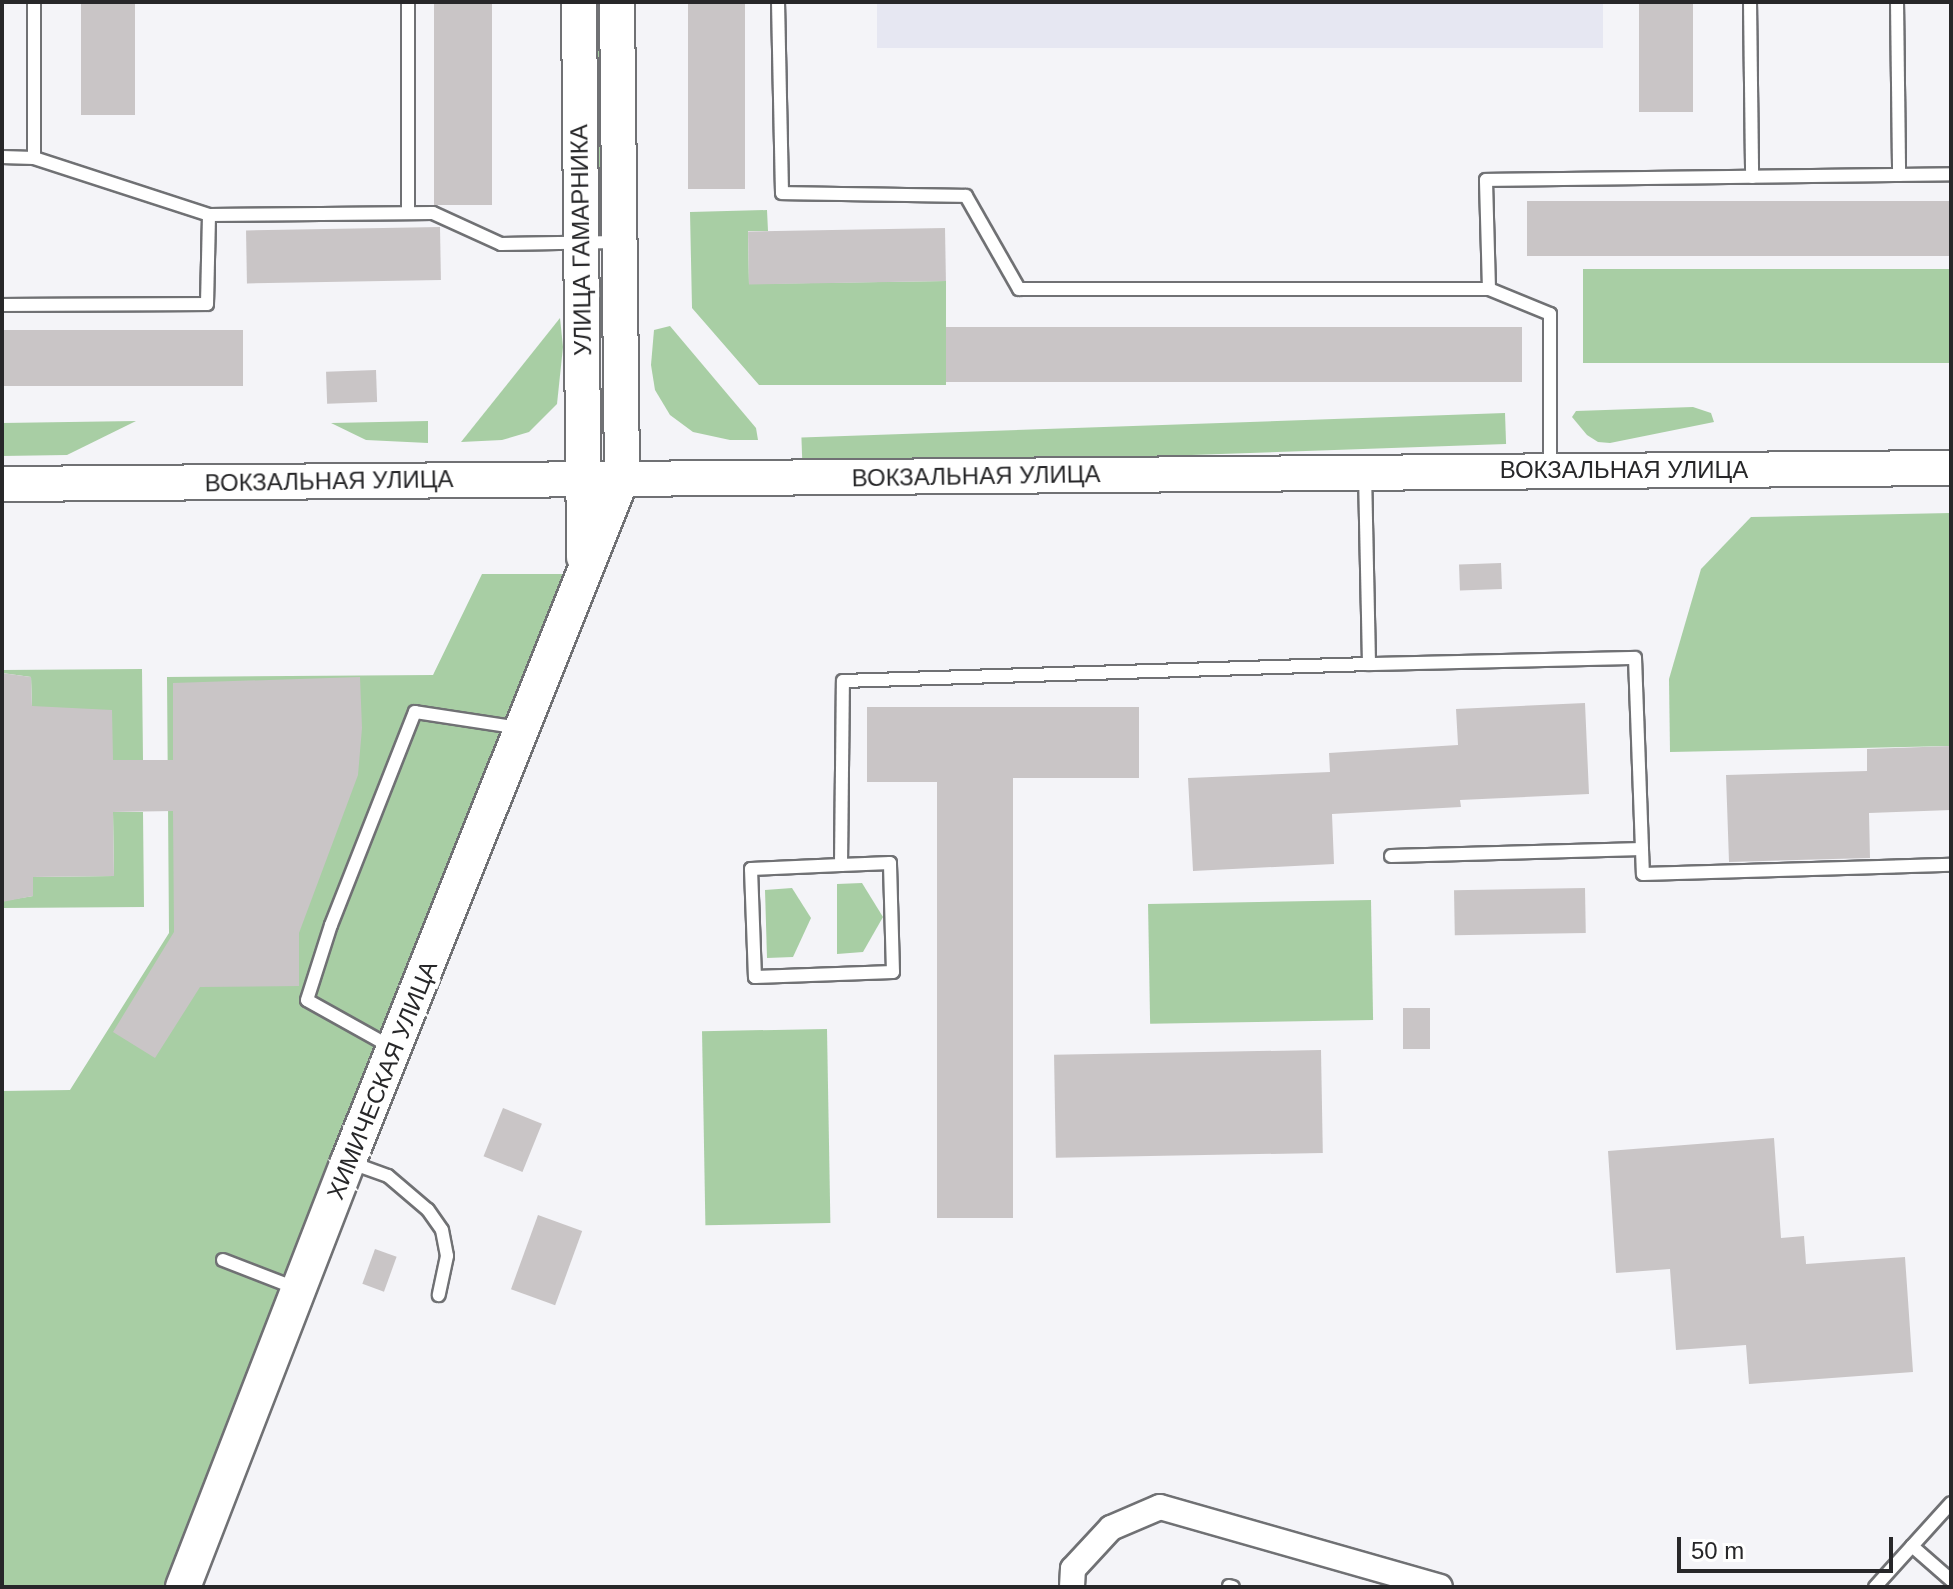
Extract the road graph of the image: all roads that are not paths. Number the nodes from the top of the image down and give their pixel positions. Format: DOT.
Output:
graph roads {
  1 [pos="34,2"];
  2 [pos="408,2"];
  3 [pos="579,2"];
  4 [pos="617,2"];
  5 [pos="778,2"];
  6 [pos="1750,2"];
  7 [pos="1897,2"];
  8 [pos="2,157"];
  9 [pos="34,158"];
  10 [pos="1951,174"];
  11 [pos="1899,175"];
  12 [pos="1752,177"];
  13 [pos="408,213"];
  14 [pos="209,215"];
  15 [pos="619,242"];
  16 [pos="581,243"];
  17 [pos="1489,289"];
  18 [pos="2,305"];
  19 [pos="1951,468"];
  20 [pos="1550,471"];
  21 [pos="1365,472"];
  22 [pos="622,478"];
  23 [pos="583,479"];
  24 [pos="2,484"];
  25 [pos="585,574"];
  26 [pos="1369,664"];
  27 [pos="523,728"];
  28 [pos="1642,849"];
  29 [pos="1391,856"];
  30 [pos="841,865"];
  31 [pos="1951,865"];
  32 [pos="394,1049"];
  33 [pos="348,1162"];
  34 [pos="223,1260"];
  35 [pos="299,1289"];
  36 [pos="439,1295"];
  37 [pos="1951,1503"];
  38 [pos="1912,1546"];
  39 [pos="1951,1580"];
  40 [pos="183,1587"];
  41 [pos="1072,1587"];
  42 [pos="1440,1587"];
  43 [pos="1875,1587"];
  1 -- 9 [label="lane"];
  2 -- 13 [label="lane"];
  3 -- 16 [label="street, УЛИЦА ГАМАРНИКА"];
  4 -- 15 [label="street, УЛИЦА ГАМАРНИКА"];
  5 -- 17 [label="lane"];
  6 -- 12 [label="lane"];
  7 -- 11 [label="lane"];
  8 -- 9 [label="lane"];
  9 -- 14 [label="lane"];
  10 -- 11 [label="lane"];
  11 -- 12 [label="lane"];
  12 -- 17 [label="lane"];
  13 -- 14 [label="lane"];
  13 -- 16 [label="lane"];
  14 -- 18 [label="lane"];
  15 -- 16 [label="lane"];
  15 -- 22 [label="street, УЛИЦА ГАМАРНИКА"];
  16 -- 23 [label="street, УЛИЦА ГАМАРНИКА"];
  17 -- 20 [label="lane"];
  19 -- 20 [label="street, ВОКЗАЛЬНАЯ УЛИЦА"];
  20 -- 21 [label="street, ВОКЗАЛЬНАЯ УЛИЦА"];
  21 -- 22 [label="street, ВОКЗАЛЬНАЯ УЛИЦА"];
  21 -- 26 [label="lane"];
  22 -- 23 [label="street, ВОКЗАЛЬНАЯ УЛИЦА"];
  22 -- 25 [label="street, ХИМИЧЕСКАЯ УЛИЦА"];
  23 -- 24 [label="street, ВОКЗАЛЬНАЯ УЛИЦА"];
  23 -- 25 [label="street, ХИМИЧЕСКАЯ УЛИЦА"];
  25 -- 27 [label="street, ХИМИЧЕСКАЯ УЛИЦА"];
  26 -- 28 [label="lane"];
  26 -- 30 [label="lane"];
  27 -- 32 [label="street, ХИМИЧЕСКАЯ УЛИЦА"];
  27 -- 32 [label="lane"];
  28 -- 29 [label="lane"];
  28 -- 31 [label="lane"];
  30 -- 30 [label="lane"];
  32 -- 33 [label="street, ХИМИЧЕСКАЯ УЛИЦА"];
  33 -- 35 [label="street, ХИМИЧЕСКАЯ УЛИЦА"];
  33 -- 36 [label="lane"];
  34 -- 35 [label="lane"];
  35 -- 40 [label="street, ХИМИЧЕСКАЯ УЛИЦА"];
  37 -- 38 [label="lane"];
  38 -- 39 [label="lane"];
  38 -- 43 [label="lane"];
  41 -- 42 [label="street"];
}
